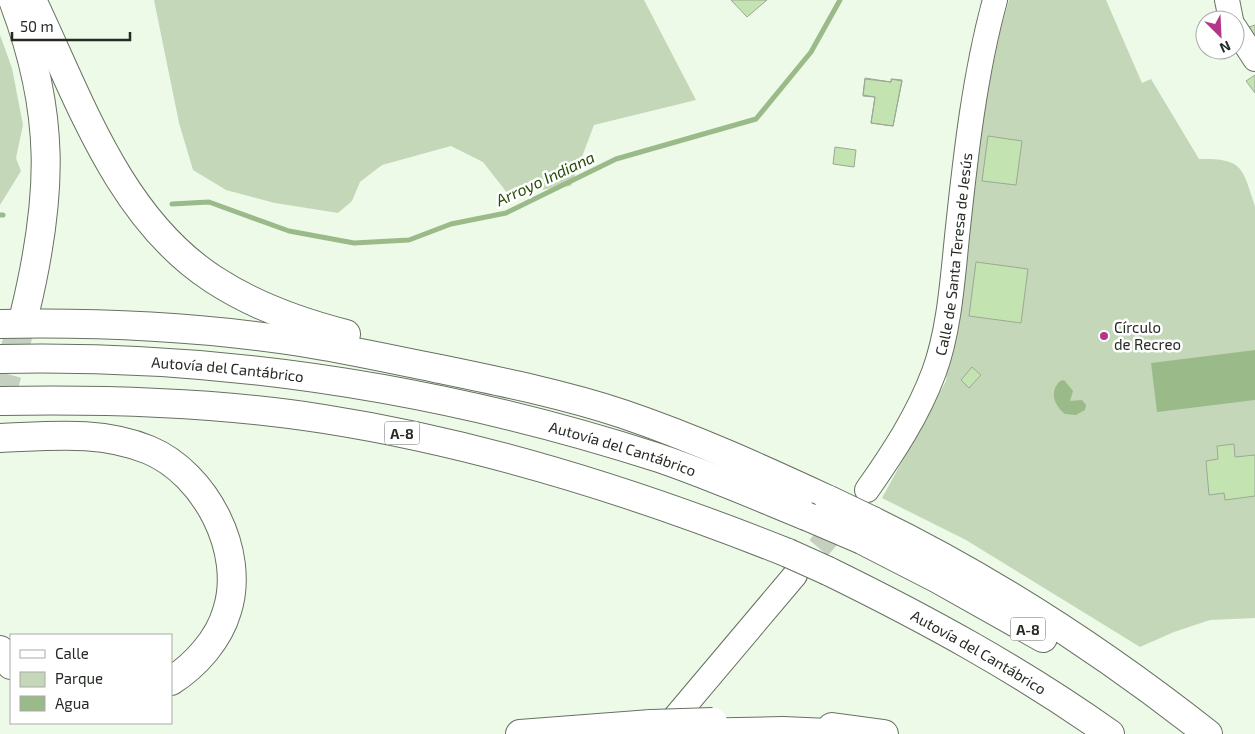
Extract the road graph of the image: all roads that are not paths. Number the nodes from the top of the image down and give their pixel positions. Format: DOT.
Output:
graph roads {
  1 [pos="13,0"];
  2 [pos="32,0"];
  3 [pos="995,0"];
  4 [pos="1245,44"];
  5 [pos="1255,59"];
  6 [pos="25,312"];
  7 [pos="0,324"];
  8 [pos="0,359"];
  9 [pos="0,401"];
  10 [pos="592,404"];
  11 [pos="0,438"];
  12 [pos="867,490"];
  13 [pos="868,530"];
  14 [pos="792,564"];
  15 [pos="0,650"];
  16 [pos="10,664"];
  17 [pos="172,679"];
  18 [pos="708,727"];
  19 [pos="660,731"];
  20 [pos="520,734"];
  21 [pos="851,734"];
  22 [pos="884,734"];
  23 [pos="1110,734"];
  24 [pos="1185,734"];
  25 [pos="1208,734"];
  1 -- 6 [label="highway"];
  2 -- 10 [label="highway"];
  3 -- 12 [label="street, Calle de Santa Teresa de Jesús"];
  4 -- 5 [label="street"];
  7 -- 10 [label="highway"];
  8 -- 13 [label="highway, Autovía del Cantábrico / A-8, bridge"];
  9 -- 14 [label="highway, Autovía del Cantábrico / A-8"];
  10 -- 13 [label="highway, bridge"];
  11 -- 17 [label="highway"];
  13 -- 24 [label="highway, Autovía del Cantábrico / A-8"];
  13 -- 25 [label="highway"];
  14 -- 19 [label="street"];
  14 -- 23 [label="highway, Autovía del Cantábrico / A-8, bridge"];
  15 -- 16 [label="highway"];
  18 -- 19 [label="highway, bridge"];
  18 -- 21 [label="highway"];
  18 -- 22 [label="highway"];
  19 -- 20 [label="highway"];
}
